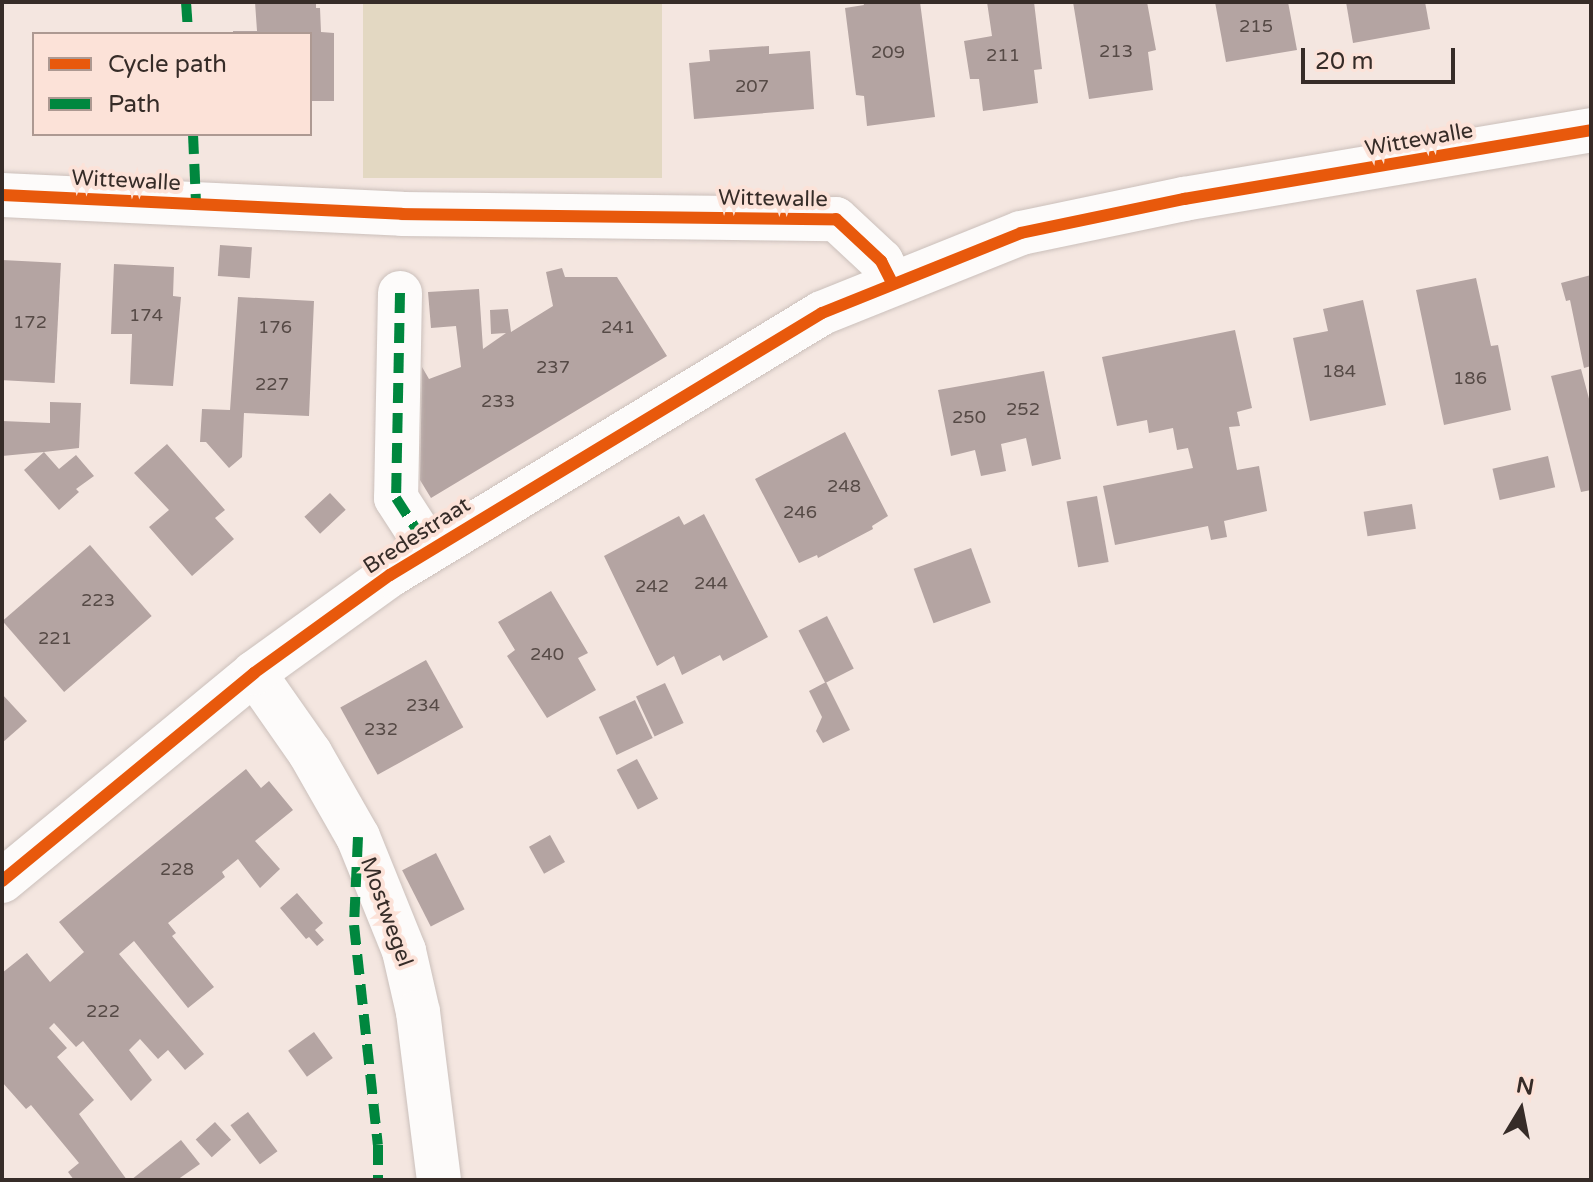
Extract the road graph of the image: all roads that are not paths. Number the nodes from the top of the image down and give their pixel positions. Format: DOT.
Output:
graph roads {
  1 [pos="1591,130"];
  2 [pos="2,195"];
  3 [pos="892,283"];
  4 [pos="400,293"];
  5 [pos="429,549"];
  6 [pos="254,673"];
  7 [pos="2,881"];
  8 [pos="439,1180"];
  1 -- 3 [label="street, Wittewalle"];
  2 -- 3 [label="street, Wittewalle"];
  3 -- 5 [label="street, Bredestraat"];
  4 -- 5 [label="street"];
  5 -- 6 [label="street, Bredestraat"];
  6 -- 7 [label="street, Bredestraat"];
  6 -- 8 [label="street, Mostwegel"];
}
